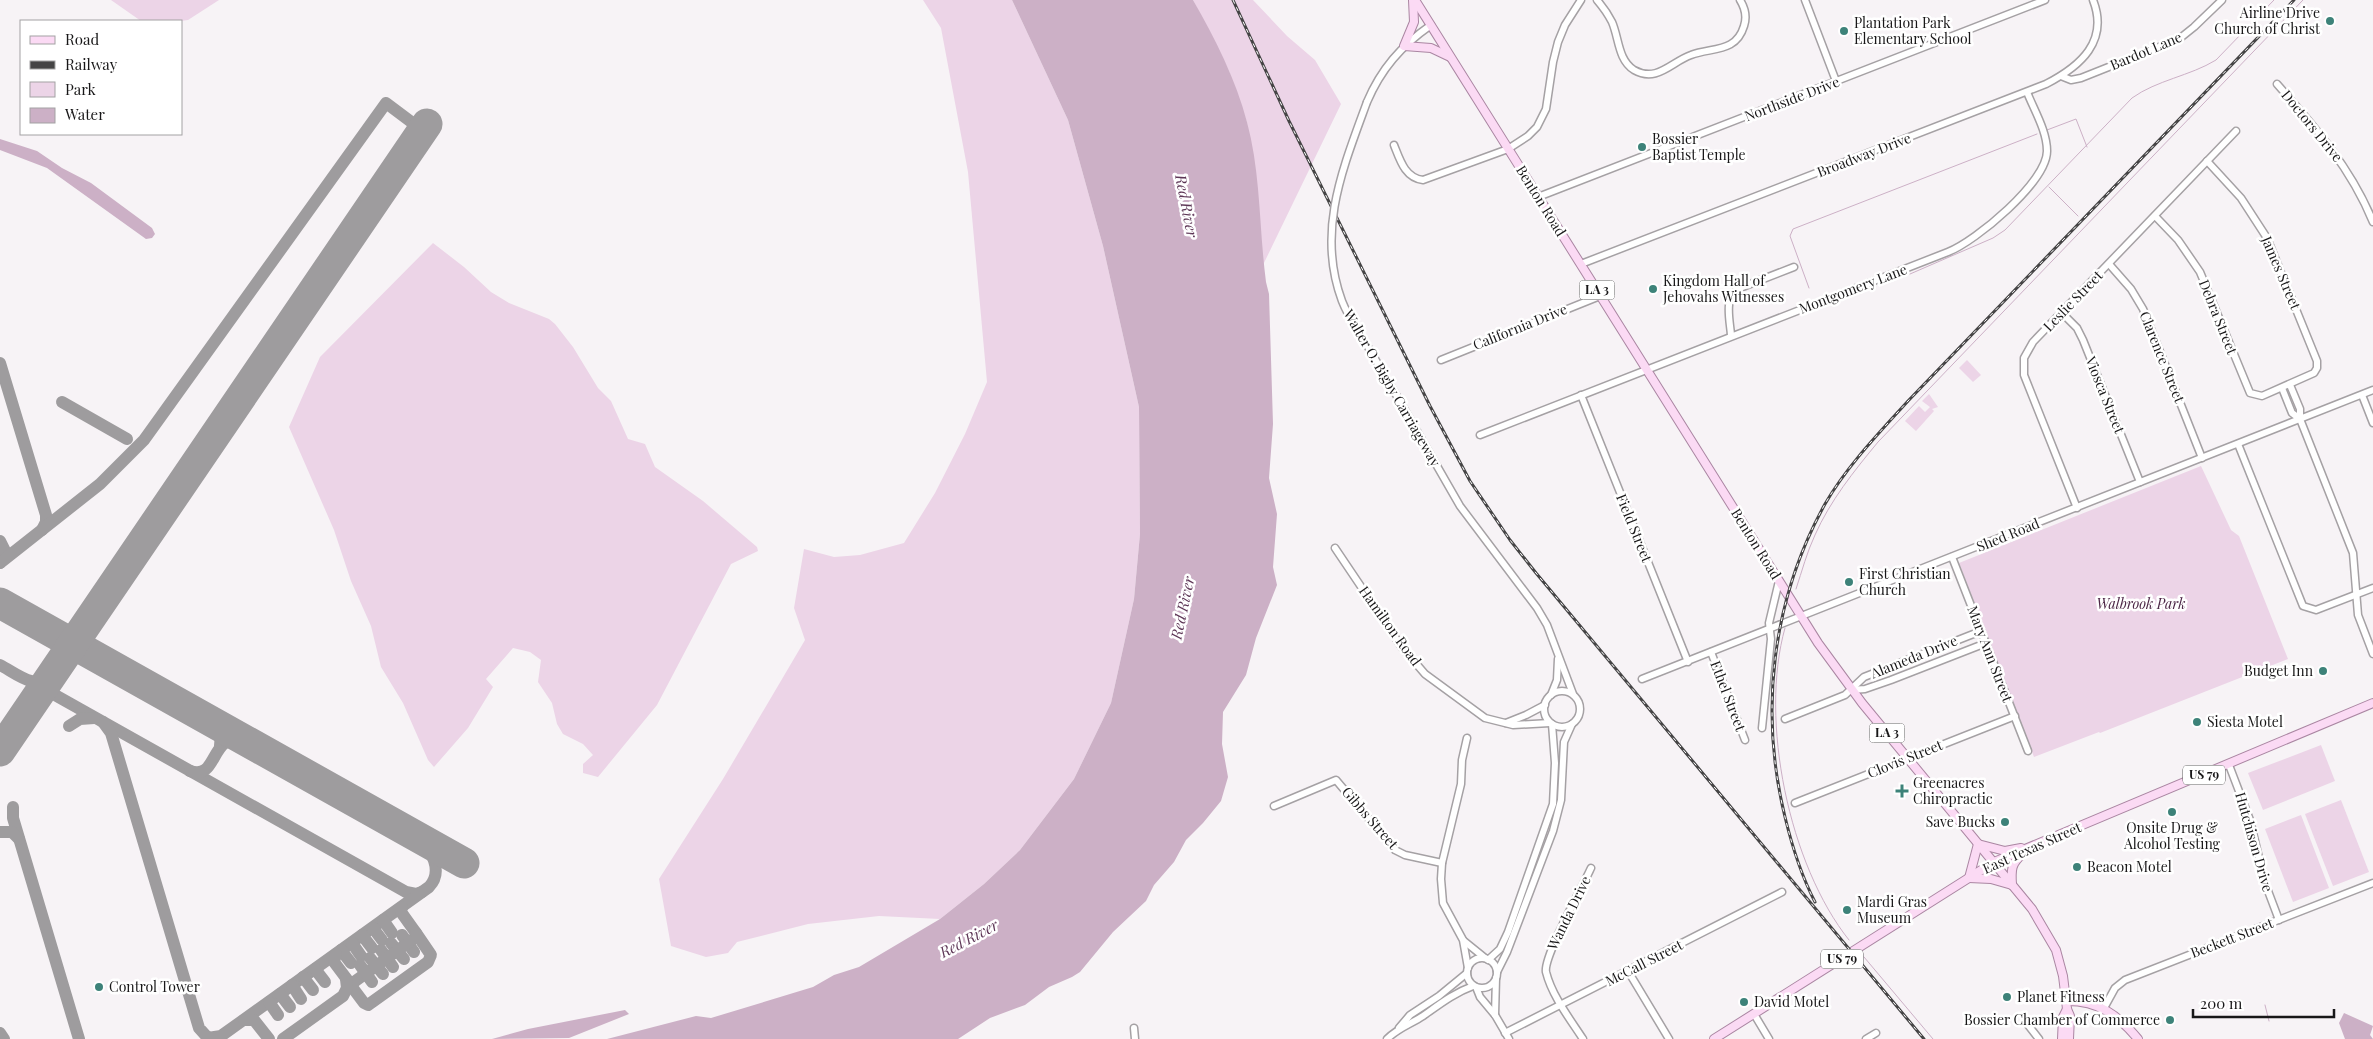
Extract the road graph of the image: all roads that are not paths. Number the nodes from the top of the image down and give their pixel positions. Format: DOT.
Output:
graph roads {
  1 [pos="1414,0"];
  2 [pos="1581,0"];
  3 [pos="1597,0"];
  4 [pos="1740,0"];
  5 [pos="1806,0"];
  6 [pos="2043,0"];
  7 [pos="2093,0"];
  8 [pos="2222,0"];
  9 [pos="1431,25"];
  10 [pos="1404,46"];
  11 [pos="1452,59"];
  12 [pos="2060,76"];
  13 [pos="1836,81"];
  14 [pos="2277,84"];
  15 [pos="2027,92"];
  16 [pos="2236,131"];
  17 [pos="1394,145"];
  18 [pos="1508,149"];
  19 [pos="2207,161"];
  20 [pos="1538,197"];
  21 [pos="2155,216"];
  22 [pos="2373,222"];
  23 [pos="1581,264"];
  24 [pos="2109,264"];
  25 [pos="1794,267"];
  26 [pos="1600,296"];
  27 [pos="2062,312"];
  28 [pos="1731,335"];
  29 [pos="1441,360"];
  30 [pos="1647,370"];
  31 [pos="2286,386"];
  32 [pos="2373,390"];
  33 [pos="1581,395"];
  34 [pos="2362,395"];
  35 [pos="2300,419"];
  36 [pos="2373,423"];
  37 [pos="1480,435"];
  38 [pos="2238,444"];
  39 [pos="2202,458"];
  40 [pos="2140,482"];
  41 [pos="2077,508"];
  42 [pos="1336,548"];
  43 [pos="1952,557"];
  44 [pos="1779,581"];
  45 [pos="2373,588"];
  46 [pos="2356,595"];
  47 [pos="1802,617"];
  48 [pos="1769,630"];
  49 [pos="1981,631"];
  50 [pos="1986,643"];
  51 [pos="1711,652"];
  52 [pos="2373,654"];
  53 [pos="1558,658"];
  54 [pos="1688,662"];
  55 [pos="1642,679"];
  56 [pos="1852,690"];
  57 [pos="1572,694"];
  58 [pos="1551,695"];
  59 [pos="2373,703"];
  60 [pos="1544,705"];
  61 [pos="2015,716"];
  62 [pos="1785,719"];
  63 [pos="1506,723"];
  64 [pos="1551,723"];
  65 [pos="1572,724"];
  66 [pos="1762,728"];
  67 [pos="1467,738"];
  68 [pos="1745,740"];
  69 [pos="2028,751"];
  70 [pos="1907,758"];
  71 [pos="2229,765"];
  72 [pos="1795,803"];
  73 [pos="1274,806"];
  74 [pos="1978,844"];
  75 [pos="2035,845"];
  76 [pos="1994,862"];
  77 [pos="1442,863"];
  78 [pos="1592,868"];
  79 [pos="1969,878"];
  80 [pos="2373,883"];
  81 [pos="2012,885"];
  82 [pos="1782,892"];
  83 [pos="2278,920"];
  84 [pos="1463,940"];
  85 [pos="1487,959"];
  86 [pos="1467,970"];
  87 [pos="1628,971"];
  88 [pos="1497,975"];
  89 [pos="1475,987"];
  90 [pos="1561,1004"];
  91 [pos="2067,1005"];
  92 [pos="2104,1008"];
  93 [pos="1754,1014"];
  94 [pos="1495,1015"];
  95 [pos="2028,1025"];
  96 [pos="1134,1028"];
  97 [pos="1399,1028"];
  98 [pos="1876,1033"];
  99 [pos="1507,1036"];
  100 [pos="1135,1039"];
  101 [pos="1387,1039"];
  102 [pos="1583,1039"];
  103 [pos="1669,1039"];
  104 [pos="1714,1039"];
  105 [pos="1769,1039"];
  106 [pos="1866,1039"];
  107 [pos="2039,1039"];
  108 [pos="2062,1039"];
  109 [pos="2069,1039"];
  110 [pos="2138,1039"];
  1 -- 9 [label="main road, Benton Road / LA 3"];
  1 -- 10 [label="main road"];
  2 -- 18 [label="street"];
  3 -- 4 [label="street"];
  5 -- 13 [label="street"];
  6 -- 13 [label="street, Northside Drive"];
  7 -- 12 [label="street, Broadway Drive"];
  8 -- 12 [label="street, Bardot Lane"];
  9 -- 10 [label="street, Walter O. Bigby Carriageway"];
  9 -- 11 [label="main road, Benton Road / LA 3"];
  10 -- 11 [label="main road"];
  10 -- 53 [label="street, Walter O. Bigby Carriageway, bridge"];
  11 -- 18 [label="main road, Benton Road / LA 3"];
  12 -- 15 [label="street, Broadway Drive"];
  13 -- 20 [label="street, Northside Drive"];
  14 -- 22 [label="street, Doctors Drive"];
  15 -- 23 [label="street, Broadway Drive"];
  15 -- 28 [label="street, Montgomery Lane"];
  16 -- 19 [label="street, Leslie Street"];
  17 -- 18 [label="street"];
  18 -- 20 [label="main road, Benton Road / LA 3"];
  19 -- 21 [label="street, Leslie Street"];
  19 -- 31 [label="street, James Street"];
  20 -- 23 [label="main road, Benton Road / LA 3"];
  21 -- 24 [label="street, Leslie Street"];
  21 -- 31 [label="street, Debra Street"];
  23 -- 26 [label="main road, Benton Road / LA 3"];
  24 -- 27 [label="street, Leslie Street"];
  24 -- 39 [label="street, Clarence Street"];
  25 -- 28 [label="street"];
  26 -- 29 [label="street, California Drive"];
  26 -- 30 [label="main road, Benton Road / LA 3"];
  27 -- 40 [label="street, Viosca Street"];
  27 -- 41 [label="street, Leslie Street"];
  28 -- 30 [label="street, Montgomery Lane"];
  30 -- 33 [label="street, Montgomery Lane"];
  30 -- 44 [label="main road, Benton Road / LA 3"];
  31 -- 35 [label="street"];
  32 -- 34 [label="street, Shed Road"];
  33 -- 37 [label="street, Montgomery Lane"];
  33 -- 54 [label="street, Field Street"];
  34 -- 35 [label="street, Shed Road"];
  34 -- 36 [label="street"];
  35 -- 38 [label="street, Shed Road"];
  35 -- 46 [label="street"];
  38 -- 39 [label="street, Shed Road"];
  38 -- 46 [label="street"];
  39 -- 40 [label="street, Shed Road"];
  40 -- 41 [label="street, Shed Road"];
  41 -- 43 [label="street, Shed Road"];
  42 -- 63 [label="street, Hamilton Road"];
  43 -- 47 [label="street, Shed Road"];
  43 -- 49 [label="street, Mary Ann Street"];
  44 -- 47 [label="main road, Benton Road / LA 3"];
  44 -- 48 [label="street"];
  45 -- 46 [label="street"];
  46 -- 52 [label="street"];
  47 -- 48 [label="street, Shed Road"];
  47 -- 56 [label="main road, Benton Road / LA 3"];
  48 -- 51 [label="street, Shed Road"];
  48 -- 66 [label="street"];
  49 -- 50 [label="street, Mary Ann Street"];
  49 -- 56 [label="street, Alameda Drive"];
  50 -- 56 [label="street, Alameda Drive"];
  50 -- 61 [label="street, Mary Ann Street"];
  51 -- 54 [label="street, Shed Road"];
  51 -- 68 [label="street, Ethel Street"];
  53 -- 57 [label="street, Walter O. Bigby Carriageway"];
  53 -- 58 [label="street, Walter O. Bigby Carriageway"];
  54 -- 55 [label="street, Shed Road"];
  56 -- 62 [label="street, Alameda Drive"];
  56 -- 70 [label="main road, Benton Road / LA 3"];
  57 -- 58 [label="street"];
  57 -- 65 [label="street"];
  58 -- 60 [label="street"];
  59 -- 71 [label="main road, East Texas Street / US 79"];
  60 -- 63 [label="street"];
  60 -- 64 [label="street"];
  61 -- 69 [label="street, Mary Ann Street"];
  61 -- 70 [label="street, Clovis Street"];
  63 -- 64 [label="street, Hamilton Road"];
  64 -- 65 [label="street"];
  64 -- 85 [label="street"];
  65 -- 88 [label="street"];
  67 -- 77 [label="street"];
  70 -- 72 [label="street, Clovis Street"];
  70 -- 74 [label="main road, Benton Road / LA 3"];
  71 -- 75 [label="main road, East Texas Street / US 79"];
  71 -- 83 [label="street, Hutchison Drive"];
  73 -- 77 [label="street, Gibbs Street"];
  74 -- 75 [label="main road"];
  74 -- 76 [label="main road, Benton Road / LA 3"];
  74 -- 79 [label="main road"];
  75 -- 76 [label="main road, East Texas Street / US 79"];
  75 -- 81 [label="main road"];
  76 -- 79 [label="main road, East Texas Street / US 79"];
  76 -- 81 [label="main road, Benton Road / LA 3"];
  77 -- 84 [label="street"];
  78 -- 90 [label="street, Wanda Drive"];
  79 -- 81 [label="main road"];
  79 -- 93 [label="main road, East Texas Street / US 79"];
  80 -- 83 [label="street, Beckett Street"];
  81 -- 91 [label="main road, Benton Road / LA 3"];
  82 -- 87 [label="street, McCall Street"];
  83 -- 92 [label="street, Beckett Street"];
  84 -- 85 [label="street"];
  84 -- 86 [label="street"];
  85 -- 86 [label="street"];
  85 -- 88 [label="street"];
  86 -- 89 [label="street"];
  86 -- 97 [label="street"];
  87 -- 90 [label="street, McCall Street"];
  87 -- 103 [label="street"];
  88 -- 89 [label="street"];
  88 -- 94 [label="street"];
  89 -- 94 [label="street"];
  89 -- 97 [label="street"];
  90 -- 99 [label="street, McCall Street"];
  90 -- 102 [label="street, Wanda Drive"];
  91 -- 92 [label="main road"];
  91 -- 108 [label="main road, LA 3"];
  91 -- 109 [label="main road, LA 3"];
  92 -- 110 [label="main road"];
  93 -- 104 [label="main road, East Texas Street / US 79"];
  93 -- 105 [label="street"];
  94 -- 99 [label="street"];
  95 -- 107 [label="street"];
  96 -- 100 [label="street"];
  97 -- 101 [label="street"];
  98 -- 106 [label="street"];
}
